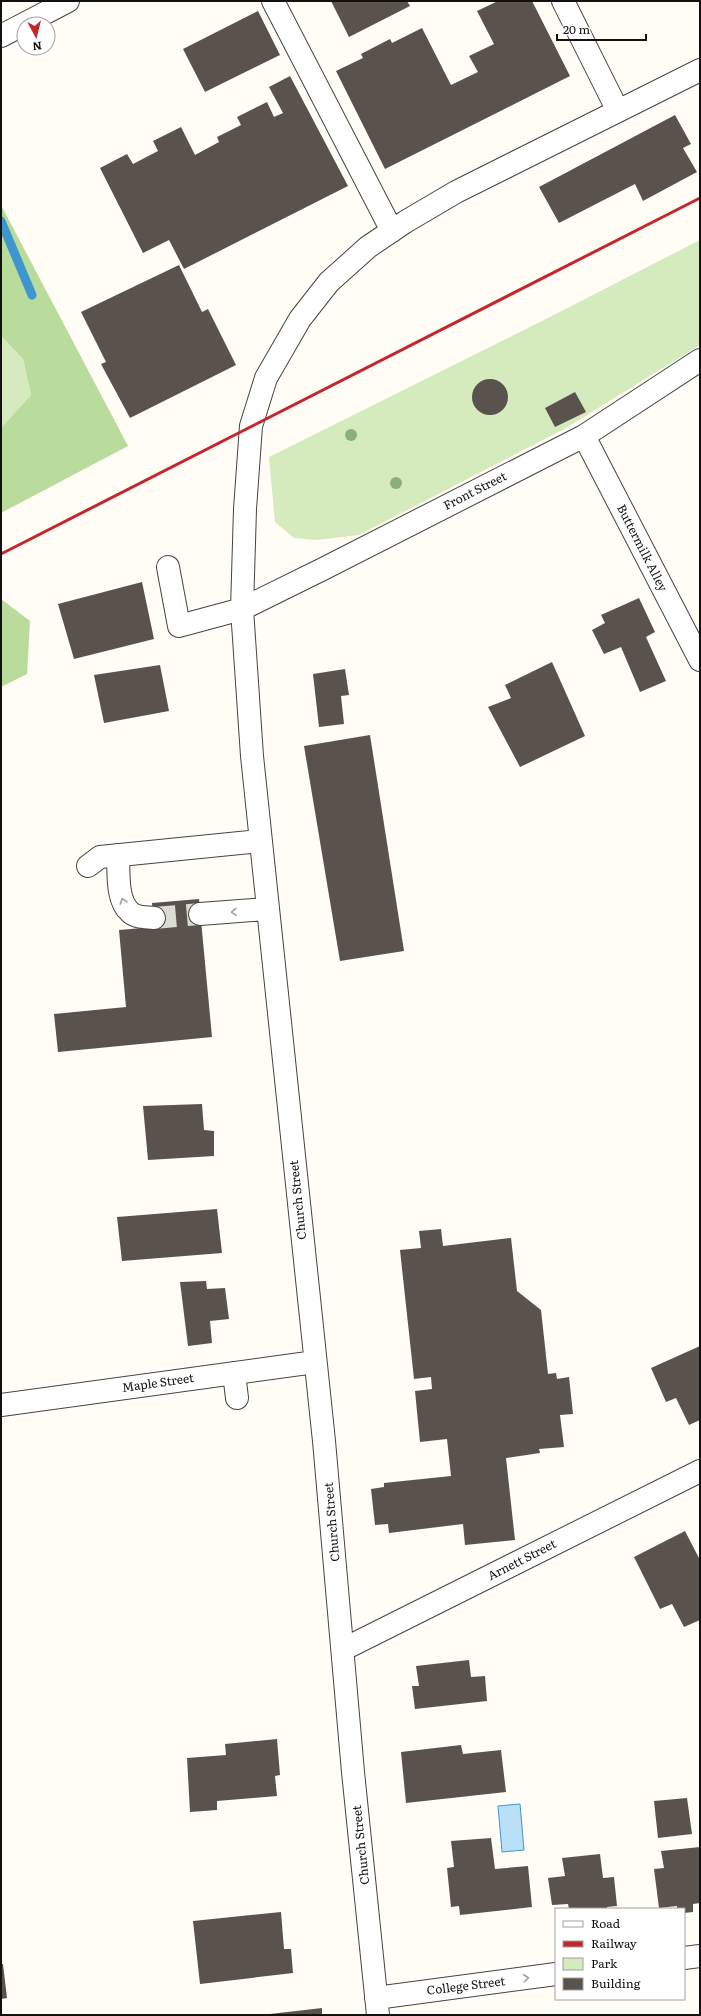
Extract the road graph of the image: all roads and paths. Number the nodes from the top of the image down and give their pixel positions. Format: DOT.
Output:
graph roads {
  1 [pos="68,1"];
  2 [pos="273,1"];
  3 [pos="563,1"];
  4 [pos="1,36"];
  5 [pos="700,70"];
  6 [pos="618,111"];
  7 [pos="392,230"];
  8 [pos="700,360"];
  9 [pos="584,436"];
  10 [pos="168,567"];
  11 [pos="242,609"];
  12 [pos="700,660"];
  13 [pos="260,841"];
  14 [pos="118,855"];
  15 [pos="88,866"];
  16 [pos="267,909"];
  17 [pos="200,914"];
  18 [pos="154,918"];
  19 [pos="314,1362"];
  20 [pos="234,1373"];
  21 [pos="237,1398"];
  22 [pos="1,1405"];
  23 [pos="700,1471"];
  24 [pos="344,1649"];
  25 [pos="700,1956"];
  26 [pos="685,1958"];
  27 [pos="555,1974"];
  28 [pos="377,2006"];
  1 -- 4 [label="street"];
  2 -- 7 [label="street"];
  3 -- 6 [label="street"];
  5 -- 6 [label="street, Church Street"];
  6 -- 7 [label="street, Church Street"];
  7 -- 11 [label="street, Church Street"];
  8 -- 9 [label="street, Front Street"];
  9 -- 11 [label="street, Front Street"];
  9 -- 12 [label="street, Buttermilk Alley"];
  10 -- 11 [label="street, Front Street"];
  11 -- 13 [label="street, Church Street"];
  13 -- 14 [label="street"];
  13 -- 16 [label="street, Church Street"];
  14 -- 15 [label="street"];
  18 -- 14 [label="street, one-way"];
  16 -- 17 [label="street, one-way"];
  16 -- 19 [label="street, Church Street"];
  19 -- 20 [label="street, Maple Street"];
  19 -- 24 [label="street, Church Street"];
  20 -- 21 [label="street"];
  20 -- 22 [label="street, Maple Street"];
  23 -- 24 [label="street, Arnett Street"];
  24 -- 28 [label="street, Church Street"];
  25 -- 26 [label="street"];
  28 -- 27 [label="street, College Street, one-way"];
}
